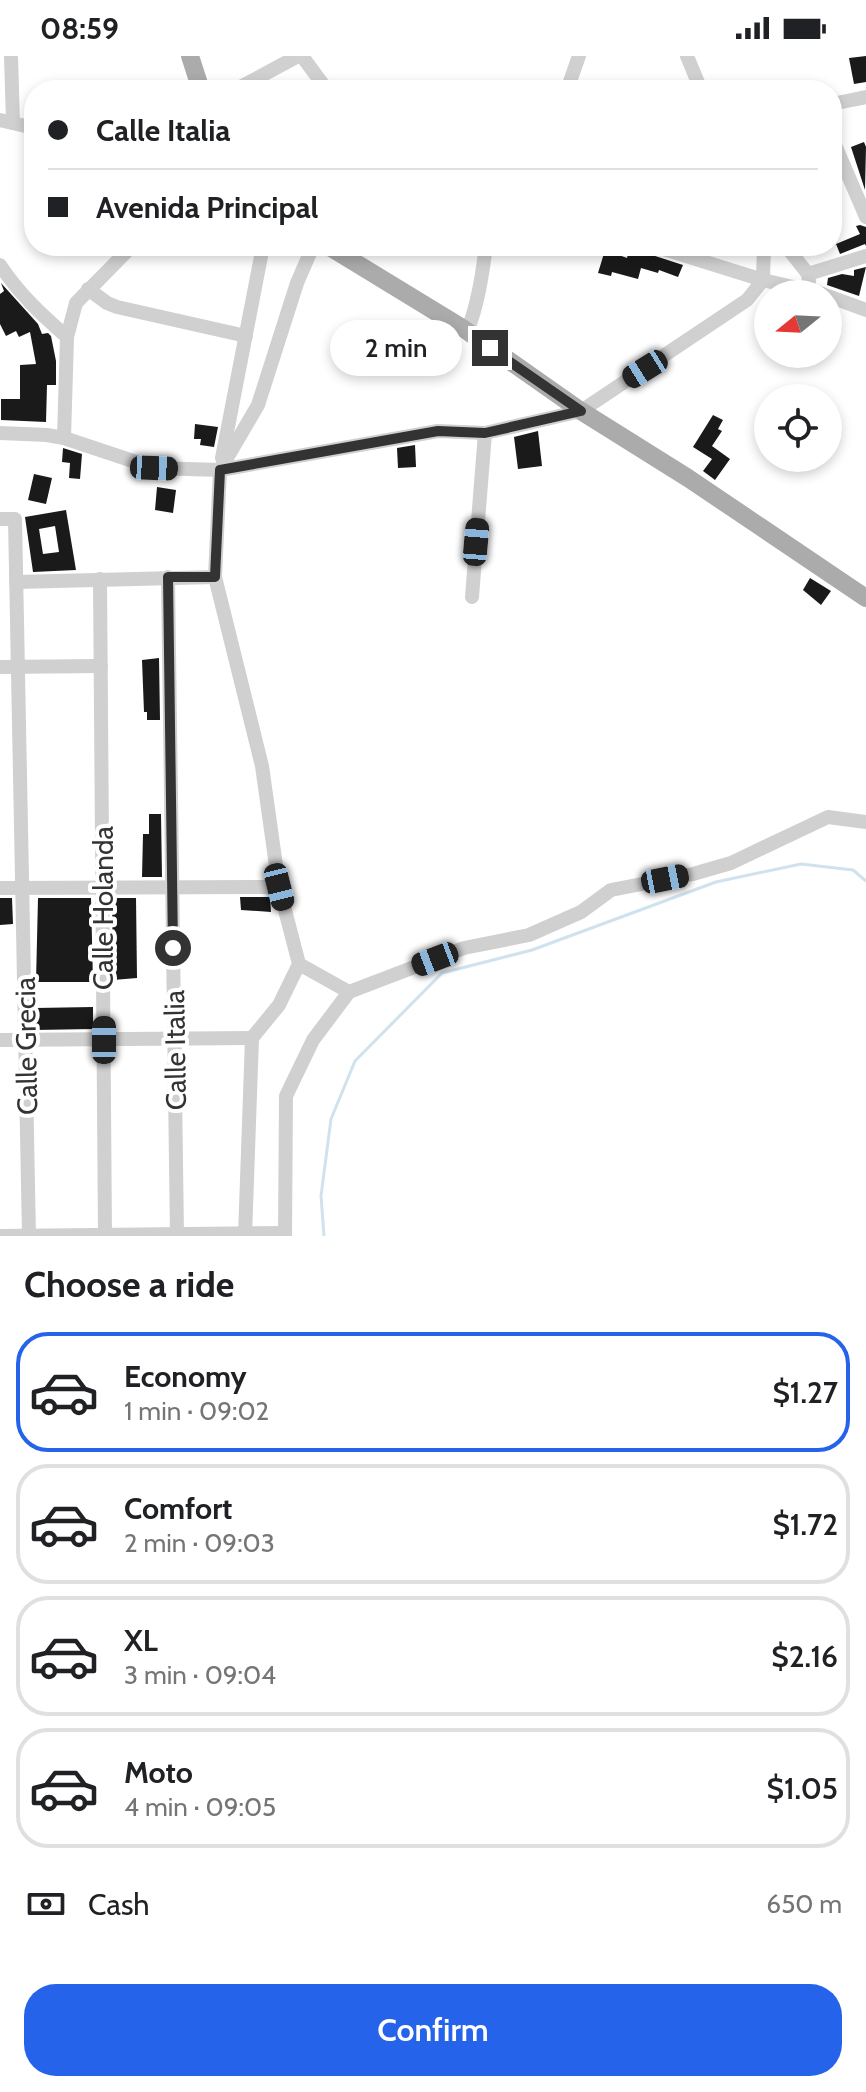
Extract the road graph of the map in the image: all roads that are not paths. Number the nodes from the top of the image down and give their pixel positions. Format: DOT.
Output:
graph roads {
  1 [pos="11,56"];
  2 [pos="190,56"];
  3 [pos="300,56"];
  4 [pos="579,56"];
  5 [pos="687,56"];
  6 [pos="198,80"];
  7 [pos="254,80"];
  8 [pos="319,80"];
  9 [pos="571,80"];
  10 [pos="697,80"];
  11 [pos="866,97"];
  12 [pos="842,102"];
  13 [pos="7,121"];
  14 [pos="842,161"];
  15 [pos="866,217"];
  16 [pos="122,256"];
  17 [pos="261,256"];
  18 [pos="309,256"];
  19 [pos="344,256"];
  20 [pos="484,256"];
  21 [pos="686,256"];
  22 [pos="764,256"];
  23 [pos="794,256"];
  24 [pos="866,256"];
  25 [pos="0,267"];
  26 [pos="808,274"];
  27 [pos="763,280"];
  28 [pos="812,280"];
  29 [pos="88,289"];
  30 [pos="754,291"];
  31 [pos="842,301"];
  32 [pos="866,310"];
  33 [pos="467,332"];
  34 [pos="246,336"];
  35 [pos="67,337"];
  36 [pos="581,411"];
  37 [pos="0,433"];
  38 [pos="485,433"];
  39 [pos="64,438"];
  40 [pos="220,470"];
  41 [pos="7,519"];
  42 [pos="168,577"];
  43 [pos="215,577"];
  44 [pos="100,579"];
  45 [pos="16,582"];
  46 [pos="472,597"];
  47 [pos="866,598"];
  48 [pos="101,666"];
  49 [pos="0,667"];
  50 [pos="18,667"];
  51 [pos="866,822"];
  52 [pos="103,887"];
  53 [pos="172,887"];
  54 [pos="279,887"];
  55 [pos="0,888"];
  56 [pos="22,888"];
  57 [pos="299,964"];
  58 [pos="349,992"];
  59 [pos="252,1038"];
  60 [pos="174,1039"];
  61 [pos="0,1040"];
  62 [pos="25,1040"];
  63 [pos="104,1040"];
  64 [pos="105,1235"];
  65 [pos="177,1235"];
  66 [pos="245,1235"];
  67 [pos="285,1235"];
  68 [pos="0,1236"];
  69 [pos="29,1236"];
  1 -- 13 [label="street"];
  2 -- 6 [label="main road"];
  3 -- 7 [label="street"];
  3 -- 8 [label="street"];
  4 -- 9 [label="street"];
  5 -- 10 [label="street"];
  11 -- 12 [label="street"];
  14 -- 15 [label="street"];
  16 -- 29 [label="street"];
  17 -- 34 [label="street"];
  18 -- 40 [label="street"];
  19 -- 33 [label="main road"];
  20 -- 33 [label="street"];
  21 -- 27 [label="street"];
  22 -- 27 [label="street"];
  23 -- 26 [label="street"];
  24 -- 26 [label="street"];
  25 -- 35 [label="street"];
  26 -- 28 [label="street"];
  29 -- 34 [label="street"];
  29 -- 35 [label="street"];
  30 -- 36 [label="street"];
  31 -- 32 [label="street"];
  33 -- 36 [label="main road"];
  34 -- 40 [label="street"];
  35 -- 39 [label="street"];
  36 -- 38 [label="street"];
  36 -- 47 [label="main road"];
  37 -- 39 [label="street"];
  38 -- 40 [label="street"];
  38 -- 46 [label="street"];
  39 -- 40 [label="street"];
  40 -- 43 [label="street"];
  41 -- 45 [label="street, Calle Grecia"];
  42 -- 43 [label="street"];
  42 -- 44 [label="street"];
  42 -- 53 [label="street, Calle Italia"];
  43 -- 54 [label="street"];
  44 -- 45 [label="street"];
  44 -- 48 [label="street, Calle Holanda"];
  45 -- 50 [label="street, Calle Grecia"];
  48 -- 50 [label="street"];
  48 -- 52 [label="street, Calle Holanda"];
  49 -- 50 [label="street"];
  50 -- 56 [label="street, Calle Grecia"];
  51 -- 58 [label="street"];
  52 -- 53 [label="street"];
  52 -- 56 [label="street"];
  52 -- 63 [label="street, Calle Holanda"];
  53 -- 54 [label="street"];
  53 -- 60 [label="street, Calle Italia"];
  54 -- 57 [label="street"];
  55 -- 56 [label="street"];
  56 -- 62 [label="street, Calle Grecia"];
  57 -- 58 [label="street"];
  57 -- 59 [label="street"];
  58 -- 67 [label="street"];
  59 -- 60 [label="street"];
  59 -- 66 [label="street"];
  60 -- 63 [label="street"];
  60 -- 65 [label="street, Calle Italia"];
  61 -- 62 [label="street"];
  62 -- 63 [label="street"];
  62 -- 69 [label="street, Calle Grecia"];
  63 -- 64 [label="street, Calle Holanda"];
  64 -- 65 [label="street"];
  64 -- 69 [label="street"];
  65 -- 66 [label="street"];
  66 -- 67 [label="street"];
  68 -- 69 [label="street"];
}
